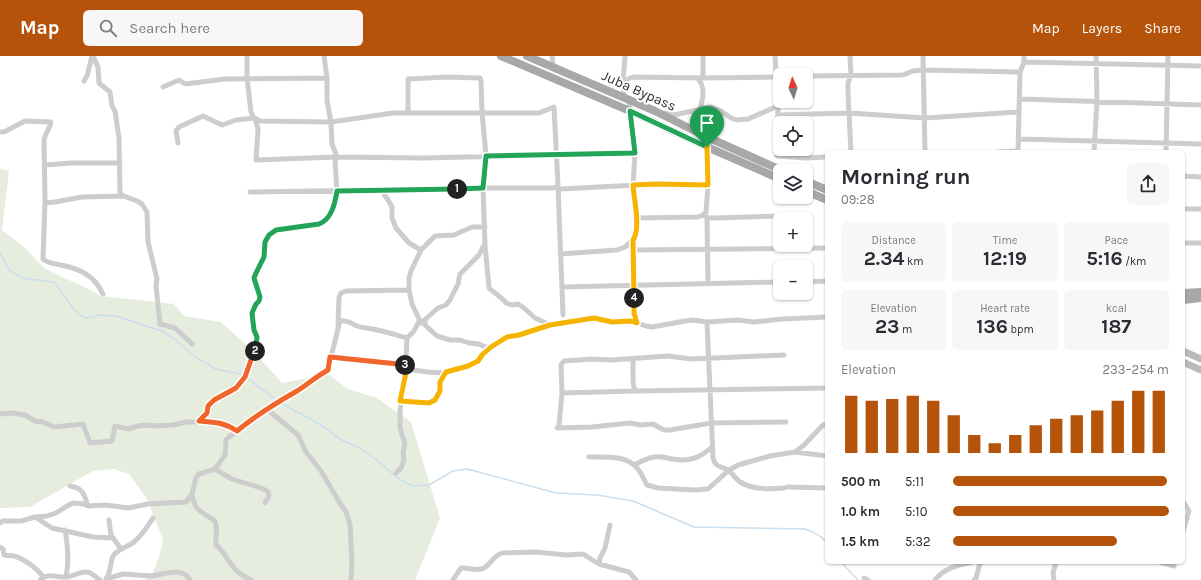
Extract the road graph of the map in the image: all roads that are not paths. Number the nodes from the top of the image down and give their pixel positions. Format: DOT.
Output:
graph roads {
  1 [pos="92,56"];
  2 [pos="247,56"];
  3 [pos="324,56"];
  4 [pos="501,56"];
  5 [pos="527,56"];
  6 [pos="552,56"];
  7 [pos="626,56"];
  8 [pos="703,56"];
  9 [pos="775,56"];
  10 [pos="850,56"];
  11 [pos="923,56"];
  12 [pos="1024,56"];
  13 [pos="1096,56"];
  14 [pos="1168,56"];
  15 [pos="1024,62"];
  16 [pos="1096,63"];
  17 [pos="1168,65"];
  18 [pos="1201,66"];
  19 [pos="553,68"];
  20 [pos="777,68"];
  21 [pos="923,70"];
  22 [pos="1020,72"];
  23 [pos="851,75"];
  24 [pos="813,76"];
  25 [pos="773,77"];
  26 [pos="247,78"];
  27 [pos="326,78"];
  28 [pos="697,78"];
  29 [pos="703,78"];
  30 [pos="84,81"];
  31 [pos="623,84"];
  32 [pos="163,87"];
  33 [pos="626,98"];
  34 [pos="1020,99"];
  35 [pos="1097,101"];
  36 [pos="1168,104"];
  37 [pos="1201,105"];
  38 [pos="773,108"];
  39 [pos="778,108"];
  40 [pos="700,109"];
  41 [pos="630,111"];
  42 [pos="655,111"];
  43 [pos="251,112"];
  44 [pos="482,112"];
  45 [pos="1019,112"];
  46 [pos="408,113"];
  47 [pos="849,113"];
  48 [pos="778,115"];
  49 [pos="255,118"];
  50 [pos="925,118"];
  51 [pos="331,122"];
  52 [pos="0,132"];
  53 [pos="707,136"];
  54 [pos="1019,139"];
  55 [pos="1094,141"];
  56 [pos="178,143"];
  57 [pos="1166,143"];
  58 [pos="1201,144"];
  59 [pos="707,147"];
  60 [pos="851,150"];
  61 [pos="925,150"];
  62 [pos="1018,150"];
  63 [pos="1094,150"];
  64 [pos="1166,150"];
  65 [pos="635,153"];
  66 [pos="486,156"];
  67 [pos="337,157"];
  68 [pos="825,157"];
  69 [pos="120,163"];
  70 [pos="45,165"];
  71 [pos="773,166"];
  72 [pos="773,176"];
  73 [pos="1185,176"];
  74 [pos="1201,177"];
  75 [pos="813,184"];
  76 [pos="633,185"];
  77 [pos="708,185"];
  78 [pos="559,187"];
  79 [pos="483,188"];
  80 [pos="825,189"];
  81 [pos="381,190"];
  82 [pos="337,191"];
  83 [pos="250,192"];
  84 [pos="813,194"];
  85 [pos="124,196"];
  86 [pos="825,199"];
  87 [pos="45,203"];
  88 [pos="1185,209"];
  89 [pos="1201,209"];
  90 [pos="705,216"];
  91 [pos="773,216"];
  92 [pos="636,218"];
  93 [pos="485,227"];
  94 [pos="633,240"];
  95 [pos="1185,243"];
  96 [pos="1201,244"];
  97 [pos="485,245"];
  98 [pos="825,248"];
  99 [pos="708,249"];
  100 [pos="421,250"];
  101 [pos="633,250"];
  102 [pos="560,254"];
  103 [pos="825,281"];
  104 [pos="773,282"];
  105 [pos="813,282"];
  106 [pos="708,284"];
  107 [pos="634,285"];
  108 [pos="562,287"];
  109 [pos="409,290"];
  110 [pos="1201,292"];
  111 [pos="1185,293"];
  112 [pos="104,294"];
  113 [pos="1201,298"];
  114 [pos="1185,300"];
  115 [pos="563,315"];
  116 [pos="825,317"];
  117 [pos="425,320"];
  118 [pos="419,321"];
  119 [pos="707,322"];
  120 [pos="637,323"];
  121 [pos="550,325"];
  122 [pos="338,326"];
  123 [pos="407,338"];
  124 [pos="192,344"];
  125 [pos="491,347"];
  126 [pos="1185,352"];
  127 [pos="784,355"];
  128 [pos="330,357"];
  129 [pos="709,358"];
  130 [pos="633,359"];
  131 [pos="1201,359"];
  132 [pos="404,361"];
  133 [pos="1185,363"];
  134 [pos="407,368"];
  135 [pos="1201,370"];
  136 [pos="446,372"];
  137 [pos="825,388"];
  138 [pos="710,390"];
  139 [pos="635,391"];
  140 [pos="562,393"];
  141 [pos="400,401"];
  142 [pos="268,410"];
  143 [pos="0,414"];
  144 [pos="199,421"];
  145 [pos="786,422"];
  146 [pos="711,423"];
  147 [pos="825,424"];
  148 [pos="237,431"];
  149 [pos="712,447"];
  150 [pos="795,452"];
  151 [pos="701,456"];
  152 [pos="825,456"];
  153 [pos="589,457"];
  154 [pos="714,461"];
  155 [pos="634,465"];
  156 [pos="215,469"];
  157 [pos="729,470"];
  158 [pos="396,472"];
  159 [pos="70,486"];
  160 [pos="825,488"];
  161 [pos="192,494"];
  162 [pos="265,503"];
  163 [pos="1185,504"];
  164 [pos="88,506"];
  165 [pos="35,517"];
  166 [pos="153,518"];
  167 [pos="109,520"];
  168 [pos="0,523"];
  169 [pos="1185,524"];
  170 [pos="610,525"];
  171 [pos="65,530"];
  172 [pos="113,538"];
  173 [pos="0,547"];
  174 [pos="121,549"];
  175 [pos="599,564"];
  176 [pos="969,564"];
  177 [pos="978,564"];
  178 [pos="1055,564"];
  179 [pos="1167,564"];
  180 [pos="1174,566"];
  181 [pos="66,577"];
  182 [pos="41,578"];
  183 [pos="105,579"];
  184 [pos="100,580"];
  185 [pos="190,580"];
  186 [pos="251,580"];
  187 [pos="351,580"];
  188 [pos="453,580"];
  189 [pos="636,580"];
  190 [pos="935,580"];
  191 [pos="974,580"];
  192 [pos="1054,580"];
  1 -- 30 [label="street"];
  1 -- 69 [label="street"];
  2 -- 26 [label="street"];
  3 -- 27 [label="street"];
  4 -- 41 [label="main road, Juba Bypass"];
  5 -- 19 [label="main road, Juba Bypass"];
  6 -- 19 [label="street"];
  7 -- 31 [label="street"];
  8 -- 29 [label="street"];
  9 -- 20 [label="street"];
  10 -- 23 [label="street"];
  11 -- 21 [label="street"];
  12 -- 15 [label="street"];
  13 -- 16 [label="street"];
  14 -- 17 [label="street"];
  15 -- 16 [label="street"];
  15 -- 22 [label="street"];
  16 -- 17 [label="street"];
  16 -- 35 [label="street"];
  17 -- 18 [label="street"];
  17 -- 36 [label="street"];
  19 -- 33 [label="main road, Juba Bypass"];
  21 -- 22 [label="street"];
  21 -- 23 [label="street"];
  21 -- 50 [label="street"];
  22 -- 34 [label="street"];
  23 -- 24 [label="street"];
  23 -- 47 [label="street"];
  25 -- 29 [label="street"];
  26 -- 27 [label="street"];
  26 -- 32 [label="street"];
  26 -- 43 [label="street"];
  27 -- 51 [label="street"];
  28 -- 29 [label="street"];
  28 -- 31 [label="street"];
  28 -- 40 [label="street"];
  31 -- 33 [label="street"];
  33 -- 41 [label="street"];
  33 -- 42 [label="main road, Juba Bypass"];
  34 -- 35 [label="street"];
  34 -- 45 [label="street"];
  35 -- 36 [label="street"];
  35 -- 55 [label="street"];
  36 -- 37 [label="street"];
  36 -- 57 [label="street"];
  38 -- 40 [label="street"];
  39 -- 48 [label="street"];
  40 -- 42 [label="street"];
  41 -- 59 [label="main road, Juba Bypass"];
  41 -- 65 [label="street"];
  42 -- 53 [label="main road, Juba Bypass"];
  43 -- 49 [label="street"];
  43 -- 51 [label="street"];
  44 -- 46 [label="street"];
  44 -- 46 [label="street"];
  44 -- 66 [label="street"];
  44 -- 78 [label="street"];
  45 -- 50 [label="street"];
  45 -- 54 [label="street"];
  46 -- 51 [label="street"];
  47 -- 48 [label="street"];
  47 -- 50 [label="street"];
  47 -- 60 [label="street"];
  48 -- 68 [label="street"];
  49 -- 56 [label="street"];
  49 -- 67 [label="street"];
  50 -- 61 [label="street"];
  51 -- 67 [label="street"];
  52 -- 70 [label="street"];
  53 -- 59 [label="street"];
  53 -- 71 [label="main road, Juba Bypass"];
  54 -- 55 [label="street"];
  54 -- 62 [label="street"];
  55 -- 57 [label="street"];
  55 -- 63 [label="street"];
  57 -- 58 [label="street"];
  57 -- 64 [label="street"];
  59 -- 72 [label="main road, Juba Bypass"];
  59 -- 77 [label="street"];
  65 -- 66 [label="street"];
  65 -- 76 [label="street"];
  66 -- 67 [label="street"];
  66 -- 79 [label="street"];
  67 -- 82 [label="street"];
  69 -- 70 [label="street"];
  69 -- 85 [label="street"];
  70 -- 87 [label="street"];
  73 -- 74 [label="street"];
  75 -- 80 [label="main road"];
  76 -- 77 [label="street"];
  76 -- 78 [label="street"];
  76 -- 92 [label="street"];
  77 -- 90 [label="street"];
  78 -- 79 [label="street"];
  78 -- 102 [label="street"];
  79 -- 81 [label="street"];
  79 -- 93 [label="street"];
  81 -- 82 [label="street"];
  81 -- 100 [label="street"];
  82 -- 83 [label="street"];
  82 -- 144 [label="street"];
  84 -- 86 [label="main road"];
  85 -- 87 [label="street"];
  85 -- 124 [label="street"];
  87 -- 112 [label="street"];
  88 -- 89 [label="street"];
  90 -- 91 [label="street"];
  90 -- 92 [label="street"];
  90 -- 99 [label="street"];
  92 -- 94 [label="street"];
  93 -- 97 [label="street"];
  93 -- 100 [label="street"];
  94 -- 101 [label="street"];
  94 -- 102 [label="street"];
  95 -- 96 [label="street"];
  97 -- 117 [label="street"];
  97 -- 121 [label="street"];
  98 -- 99 [label="street"];
  99 -- 101 [label="street"];
  99 -- 106 [label="street"];
  100 -- 109 [label="street"];
  101 -- 107 [label="street"];
  102 -- 108 [label="street"];
  103 -- 105 [label="street"];
  104 -- 106 [label="street"];
  106 -- 107 [label="street"];
  107 -- 108 [label="street"];
  107 -- 120 [label="street"];
  108 -- 115 [label="street"];
  109 -- 118 [label="street"];
  109 -- 122 [label="street"];
  110 -- 111 [label="main road"];
  113 -- 114 [label="main road"];
  116 -- 119 [label="street"];
  117 -- 118 [label="street"];
  117 -- 125 [label="street"];
  118 -- 123 [label="street"];
  119 -- 120 [label="street"];
  119 -- 129 [label="street"];
  120 -- 121 [label="street"];
  121 -- 125 [label="street"];
  122 -- 123 [label="street"];
  122 -- 128 [label="street"];
  123 -- 132 [label="street"];
  125 -- 136 [label="street"];
  126 -- 131 [label="main road"];
  127 -- 129 [label="street"];
  128 -- 132 [label="street"];
  128 -- 142 [label="street"];
  129 -- 130 [label="street"];
  129 -- 138 [label="street"];
  130 -- 139 [label="street"];
  130 -- 140 [label="street"];
  132 -- 134 [label="street"];
  133 -- 135 [label="main road"];
  134 -- 136 [label="street"];
  134 -- 141 [label="street"];
  136 -- 141 [label="street"];
  137 -- 138 [label="street"];
  138 -- 139 [label="street"];
  138 -- 146 [label="street"];
  139 -- 140 [label="street"];
  140 -- 146 [label="street"];
  141 -- 158 [label="street"];
  142 -- 148 [label="street"];
  142 -- 187 [label="street"];
  143 -- 144 [label="street"];
  144 -- 148 [label="street"];
  145 -- 146 [label="street"];
  146 -- 149 [label="street"];
  147 -- 150 [label="street"];
  148 -- 156 [label="street"];
  149 -- 151 [label="street"];
  149 -- 154 [label="street"];
  150 -- 152 [label="street"];
  150 -- 157 [label="street"];
  151 -- 154 [label="street"];
  151 -- 155 [label="street"];
  153 -- 155 [label="street"];
  154 -- 157 [label="street"];
  155 -- 157 [label="street"];
  156 -- 161 [label="street"];
  156 -- 162 [label="street"];
  157 -- 160 [label="street"];
  159 -- 164 [label="street"];
  161 -- 164 [label="street"];
  161 -- 186 [label="street"];
  163 -- 169 [label="street"];
  164 -- 165 [label="street"];
  165 -- 168 [label="street"];
  165 -- 171 [label="street"];
  166 -- 174 [label="street"];
  167 -- 172 [label="street"];
  170 -- 175 [label="street"];
  171 -- 172 [label="street"];
  171 -- 181 [label="street"];
  172 -- 174 [label="street"];
  173 -- 182 [label="street"];
  174 -- 183 [label="street"];
  175 -- 188 [label="street"];
  175 -- 189 [label="street"];
  176 -- 190 [label="street"];
  177 -- 191 [label="street"];
  178 -- 192 [label="street"];
  179 -- 180 [label="street"];
  181 -- 182 [label="street"];
  181 -- 184 [label="street"];
  183 -- 185 [label="street"];
}
